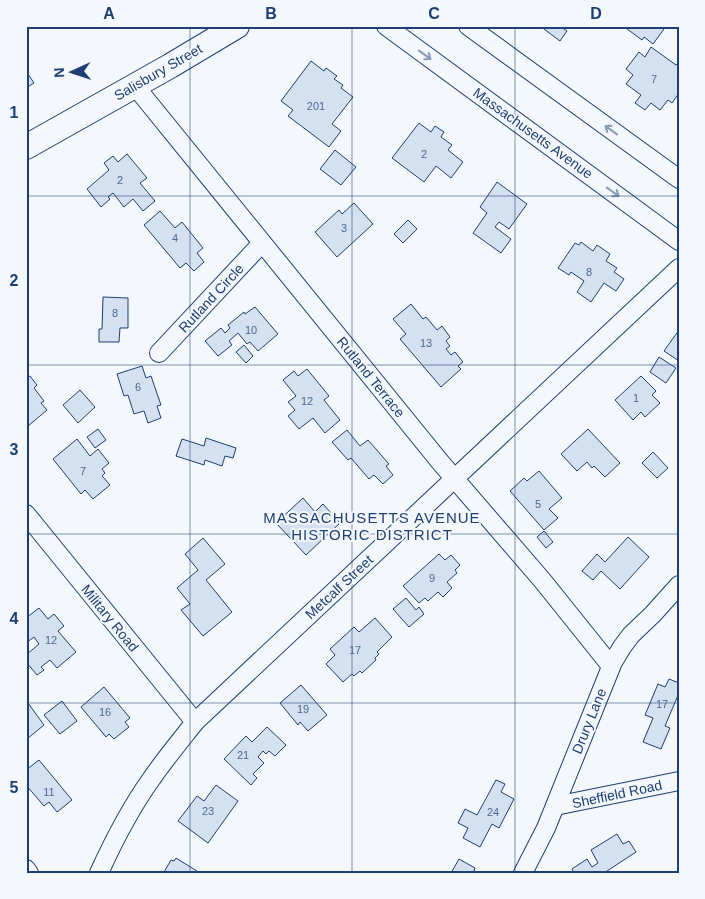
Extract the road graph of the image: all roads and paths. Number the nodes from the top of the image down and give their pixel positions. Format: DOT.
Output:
graph roads {
  1 [pos="237,26"];
  2 [pos="386,26"];
  3 [pos="468,26"];
  4 [pos="135,86"];
  5 [pos="26,147"];
  6 [pos="679,179"];
  7 [pos="679,241"];
  8 [pos="262,243"];
  9 [pos="679,268"];
  10 [pos="159,353"];
  11 [pos="454,478"];
  12 [pos="26,514"];
  13 [pos="679,585"];
  14 [pos="611,666"];
  15 [pos="195,722"];
  16 [pos="679,781"];
  17 [pos="554,806"];
  18 [pos="26,869"];
  19 [pos="29,873"];
  20 [pos="99,873"];
  21 [pos="524,873"];
  1 -- 4 [label="main road, Salisbury Street"];
  2 -- 7 [label="street, Massachusetts Avenue, one-way"];
  6 -- 3 [label="street, one-way"];
  4 -- 5 [label="main road, Salisbury Street"];
  4 -- 8 [label="street, Rutland Terrace"];
  8 -- 10 [label="street, Rutland Circle"];
  8 -- 11 [label="street, Rutland Terrace"];
  9 -- 11 [label="street, Metcalf Street"];
  11 -- 14 [label="street, Rutland Terrace"];
  11 -- 15 [label="street, Metcalf Street"];
  12 -- 15 [label="street, Military Road"];
  13 -- 14 [label="street, Drury Lane"];
  14 -- 17 [label="street, Drury Lane"];
  15 -- 20 [label="street, Metcalf Street"];
  16 -- 17 [label="street, Sheffield Road"];
  17 -- 21 [label="street, Drury Lane"];
  18 -- 19 [label="street"];
}
